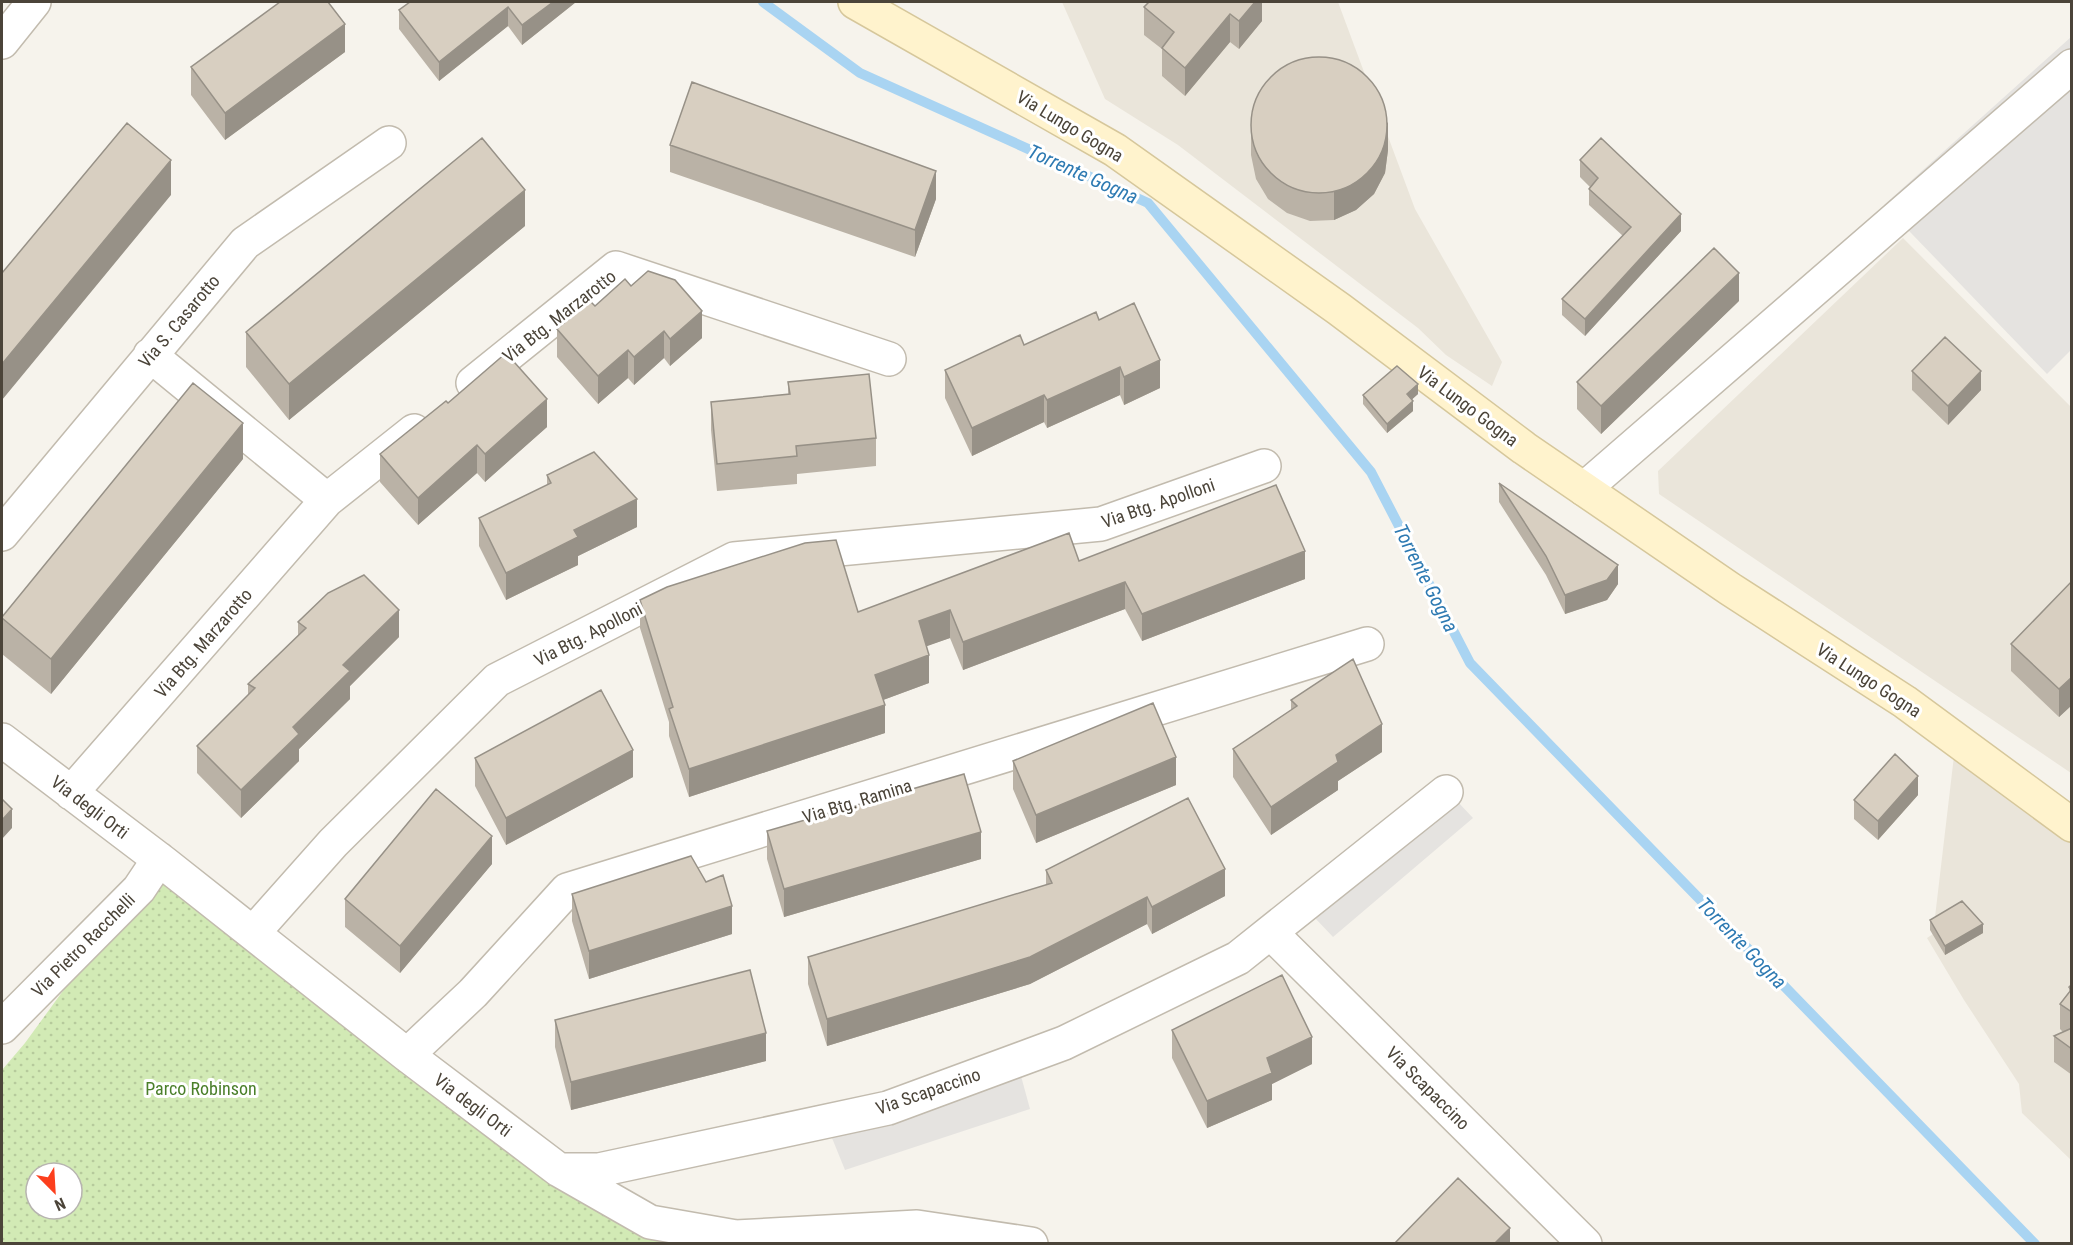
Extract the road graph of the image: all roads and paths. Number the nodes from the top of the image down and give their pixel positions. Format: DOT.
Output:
graph roads {
  1 [pos="34,2"];
  2 [pos="855,2"];
  3 [pos="2,42"];
  4 [pos="2072,66"];
  5 [pos="389,142"];
  6 [pos="150,355"];
  7 [pos="889,359"];
  8 [pos="1264,466"];
  9 [pos="1584,489"];
  10 [pos="327,500"];
  11 [pos="2,534"];
  12 [pos="1367,644"];
  13 [pos="2,740"];
  14 [pos="1446,792"];
  15 [pos="71,793"];
  16 [pos="2072,825"];
  17 [pos="159,859"];
  18 [pos="253,933"];
  19 [pos="1271,933"];
  20 [pos="2,1027"];
  21 [pos="407,1055"];
  22 [pos="559,1170"];
  23 [pos="1031,1244"];
  24 [pos="1585,1244"];
  1 -- 3 [label="street"];
  2 -- 9 [label="street, Via Lungo Gogna"];
  4 -- 9 [label="street"];
  5 -- 6 [label="street, Via S. Casarotto"];
  6 -- 10 [label="street"];
  6 -- 11 [label="street, Via S. Casarotto"];
  7 -- 10 [label="street, Via Btg. Marzarotto"];
  8 -- 18 [label="street, Via Btg. Apolloni"];
  9 -- 16 [label="street, Via Lungo Gogna"];
  10 -- 15 [label="street, Via Btg. Marzarotto"];
  12 -- 21 [label="street, Via Btg. Ramina"];
  13 -- 15 [label="street, Via degli Orti"];
  14 -- 19 [label="street, Via Scapaccino"];
  15 -- 17 [label="street, Via degli Orti"];
  17 -- 18 [label="street, Via degli Orti"];
  17 -- 20 [label="street, Via Pietro Racchelli"];
  18 -- 21 [label="street, Via degli Orti"];
  19 -- 22 [label="street, Via Scapaccino"];
  19 -- 24 [label="street, Via Scapaccino"];
  21 -- 22 [label="street, Via degli Orti"];
  22 -- 23 [label="street, Via degli Orti"];
}
